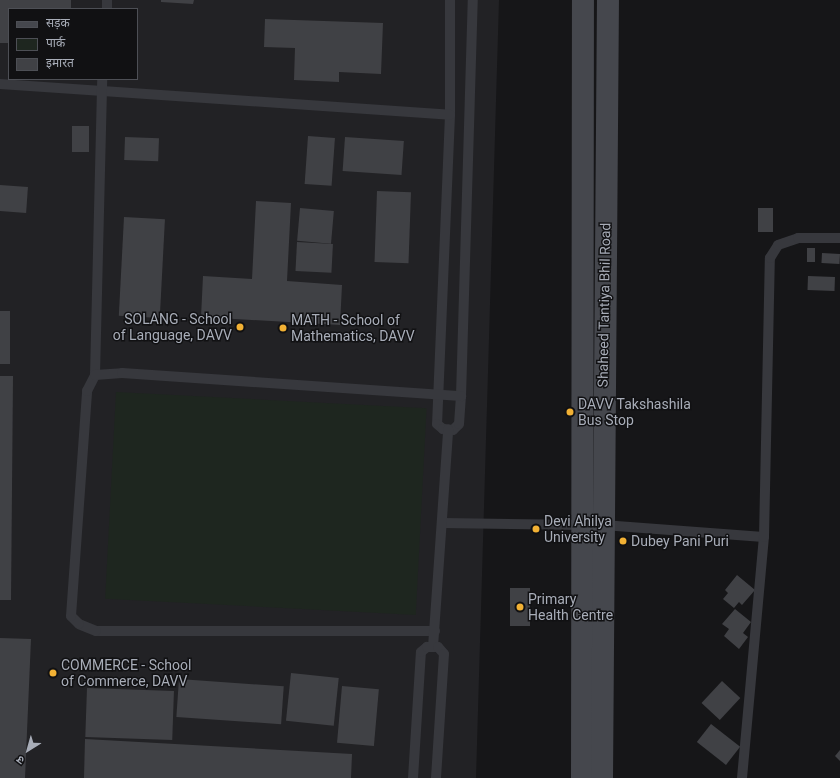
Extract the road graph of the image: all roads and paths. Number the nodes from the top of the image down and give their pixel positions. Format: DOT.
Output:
graph roads {
  1 [pos="450,0"];
  2 [pos="473,0"];
  3 [pos="582,0"];
  4 [pos="608,0"];
  5 [pos="102,80"];
  6 [pos="0,84"];
  7 [pos="101,92"];
  8 [pos="450,115"];
  9 [pos="840,238"];
  10 [pos="95,375"];
  11 [pos="438,394"];
  12 [pos="461,396"];
  13 [pos="448,430"];
  14 [pos="443,523"];
  15 [pos="581,525"];
  16 [pos="603,525"];
  17 [pos="764,537"];
  18 [pos="435,631"];
  19 [pos="433,647"];
  20 [pos="413,778"];
  21 [pos="436,778"];
  22 [pos="582,778"];
  23 [pos="602,778"];
  24 [pos="742,778"];
  1 -- 8 [label="lane"];
  2 -- 12 [label="lane"];
  3 -- 15 [label="main road"];
  4 -- 16 [label="main road, Shaheed Tantiya Bhil Road"];
  5 -- 7 [label="lane"];
  6 -- 7 [label="lane"];
  7 -- 8 [label="lane"];
  7 -- 10 [label="lane"];
  8 -- 11 [label="lane"];
  9 -- 17 [label="lane"];
  10 -- 11 [label="lane"];
  10 -- 18 [label="lane"];
  11 -- 12 [label="lane"];
  11 -- 13 [label="lane"];
  12 -- 13 [label="lane"];
  13 -- 14 [label="lane"];
  14 -- 15 [label="lane"];
  14 -- 18 [label="lane"];
  15 -- 16 [label="lane"];
  15 -- 22 [label="main road"];
  16 -- 17 [label="lane"];
  16 -- 23 [label="main road, Shaheed Tantiya Bhil Road"];
  17 -- 24 [label="lane"];
  18 -- 19 [label="lane"];
  19 -- 20 [label="lane"];
  19 -- 21 [label="lane"];
}
